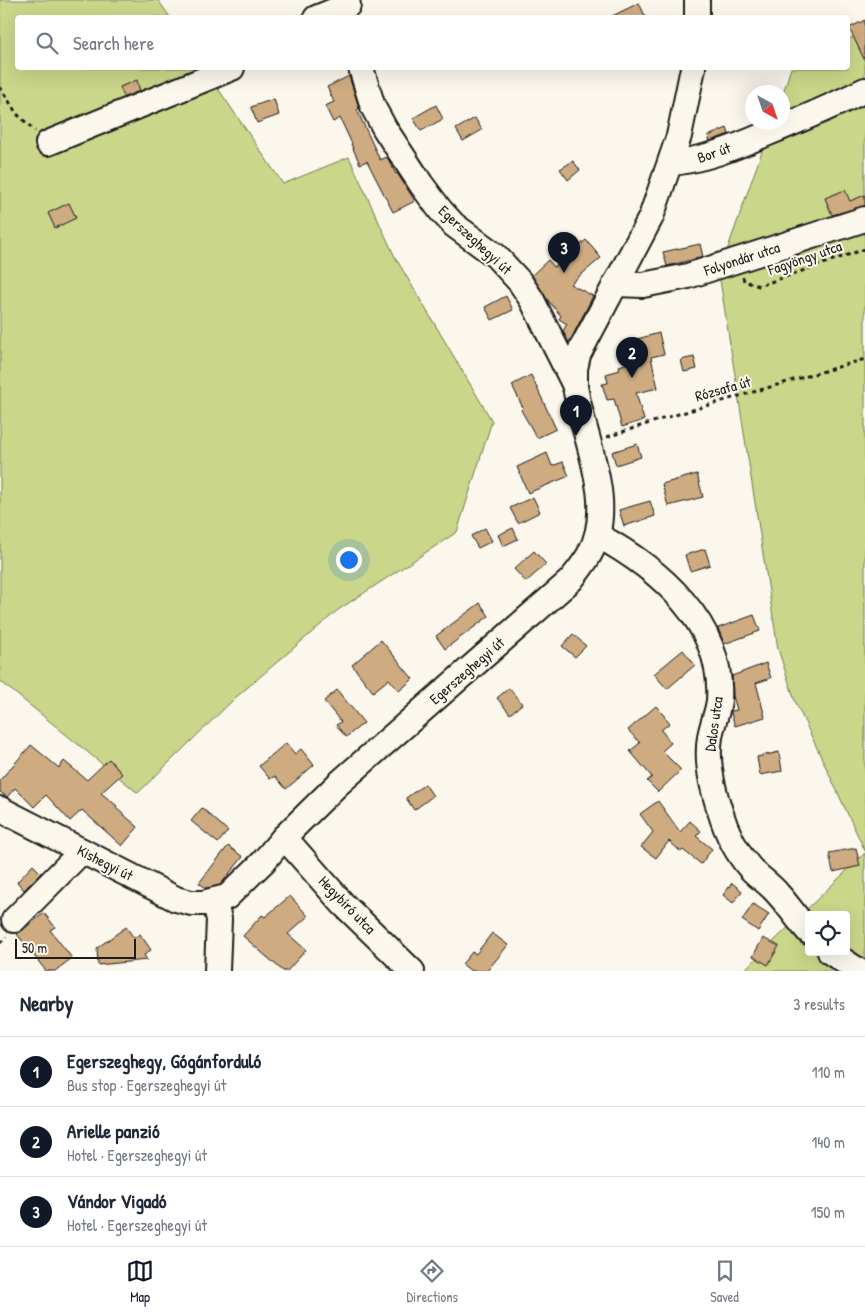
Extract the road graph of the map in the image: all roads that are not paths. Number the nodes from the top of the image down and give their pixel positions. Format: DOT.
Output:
graph roads {
  1 [pos="697,0"];
  2 [pos="348,8"];
  3 [pos="326,15"];
  4 [pos="697,15"];
  5 [pos="227,70"];
  6 [pos="362,70"];
  7 [pos="693,70"];
  8 [pos="865,90"];
  9 [pos="48,143"];
  10 [pos="671,163"];
  11 [pos="865,219"];
  12 [pos="615,284"];
  13 [pos="575,386"];
  14 [pos="597,535"];
  15 [pos="0,809"];
  16 [pos="284,837"];
  17 [pos="82,851"];
  18 [pos="214,901"];
  19 [pos="14,920"];
  20 [pos="805,927"];
  21 [pos="836,956"];
  22 [pos="217,971"];
  23 [pos="412,971"];
  24 [pos="859,971"];
  1 -- 4 [label="street"];
  2 -- 3 [label="street"];
  5 -- 9 [label="street"];
  6 -- 13 [label="street, Egerszeghegyi út"];
  7 -- 10 [label="street, Egerszeghegyi út"];
  8 -- 10 [label="street, Bor út"];
  10 -- 12 [label="street, Egerszeghegyi út"];
  11 -- 12 [label="street, Folyondár utca"];
  12 -- 13 [label="street, Egerszeghegyi út"];
  13 -- 14 [label="street, Egerszeghegyi út"];
  14 -- 16 [label="street, Egerszeghegyi út"];
  14 -- 20 [label="street, Dalos utca"];
  15 -- 17 [label="street, Kishegyi út"];
  16 -- 18 [label="street, Egerszeghegyi út"];
  16 -- 23 [label="street, Hegybíró utca"];
  17 -- 18 [label="street, Kishegyi út"];
  17 -- 19 [label="street"];
  18 -- 22 [label="street"];
  21 -- 24 [label="street"];
}
